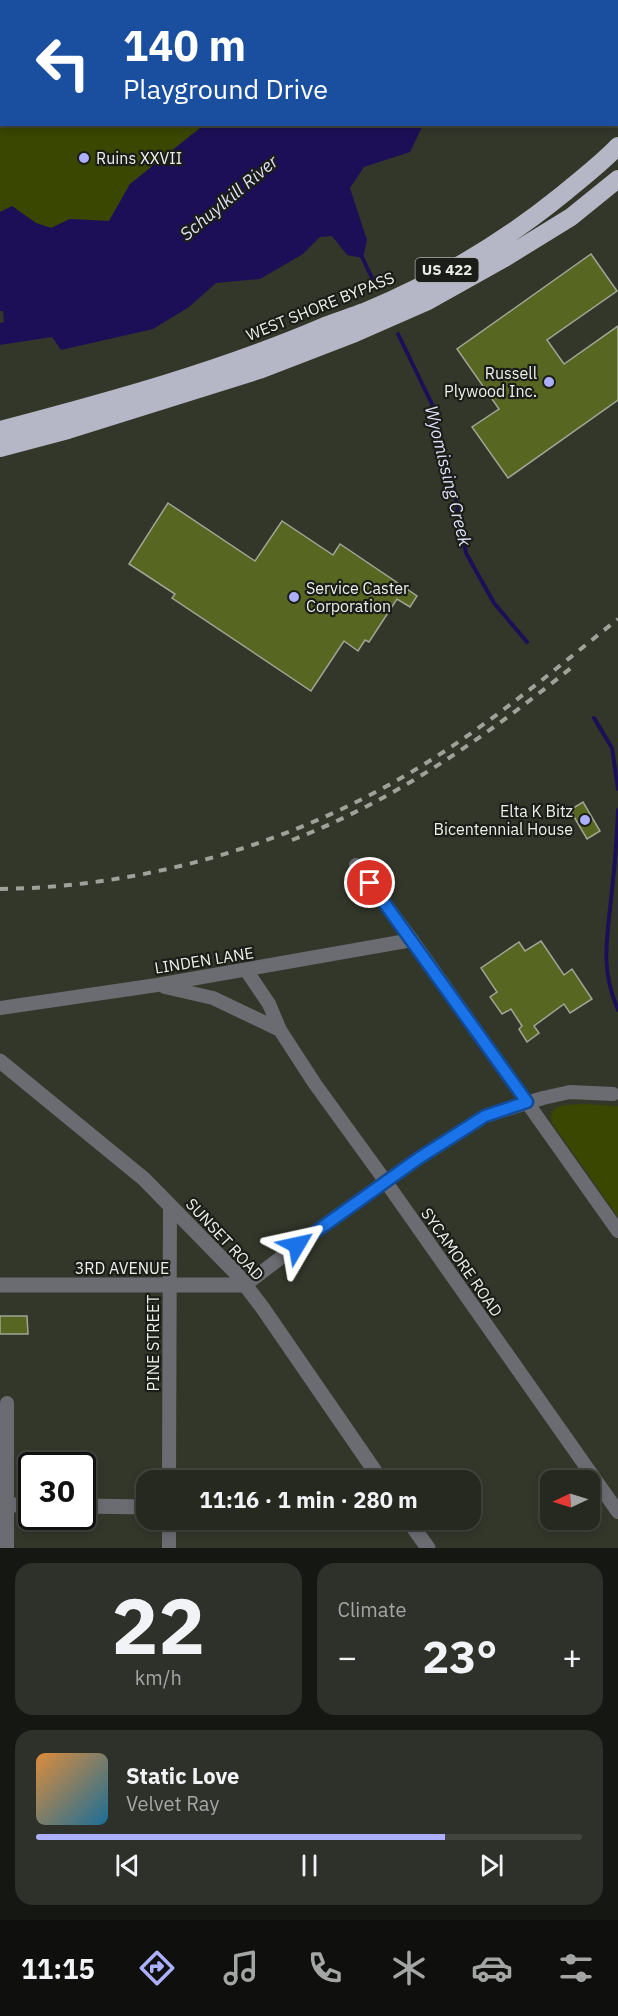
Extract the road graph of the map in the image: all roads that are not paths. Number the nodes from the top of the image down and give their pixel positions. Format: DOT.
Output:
graph roads {
  1 [pos="618,146"];
  2 [pos="618,179"];
  3 [pos="256,362"];
  4 [pos="0,430"];
  5 [pos="0,448"];
  6 [pos="356,865"];
  7 [pos="412,940"];
  8 [pos="246,970"];
  9 [pos="157,985"];
  10 [pos="0,1008"];
  11 [pos="280,1030"];
  12 [pos="0,1061"];
  13 [pos="613,1094"];
  14 [pos="527,1102"];
  15 [pos="386,1182"];
  16 [pos="170,1206"];
  17 [pos="618,1231"];
  18 [pos="0,1285"];
  19 [pos="245,1285"];
  20 [pos="170,1286"];
  21 [pos="7,1403"];
  22 [pos="169,1470"];
  23 [pos="374,1470"];
  24 [pos="4,1505"];
  25 [pos="96,1506"];
  26 [pos="136,1507"];
  27 [pos="618,1512"];
  28 [pos="169,1530"];
  29 [pos="415,1530"];
  30 [pos="7,1548"];
  31 [pos="169,1548"];
  32 [pos="428,1548"];
  1 -- 3 [label="highway, WEST SHORE BYPASS / US 422"];
  2 -- 3 [label="highway, WEST SHORE BYPASS / US 422"];
  3 -- 4 [label="highway, WEST SHORE BYPASS / US 422"];
  3 -- 5 [label="highway, WEST SHORE BYPASS / US 422"];
  6 -- 7 [label="street"];
  7 -- 8 [label="street, LINDEN LANE"];
  7 -- 14 [label="street"];
  8 -- 9 [label="street, LINDEN LANE"];
  8 -- 11 [label="street, SYCAMORE ROAD"];
  9 -- 10 [label="street, LINDEN LANE"];
  9 -- 11 [label="street"];
  11 -- 15 [label="street, SYCAMORE ROAD"];
  12 -- 16 [label="street, SUNSET ROAD"];
  13 -- 14 [label="street"];
  14 -- 15 [label="street"];
  14 -- 17 [label="street"];
  15 -- 19 [label="street"];
  15 -- 27 [label="street, SYCAMORE ROAD"];
  16 -- 19 [label="street, SUNSET ROAD"];
  16 -- 20 [label="street, PINE STREET"];
  18 -- 20 [label="street, 3RD AVENUE"];
  19 -- 20 [label="street, 3RD AVENUE"];
  19 -- 23 [label="street, SUNSET ROAD"];
  20 -- 22 [label="street, PINE STREET"];
  21 -- 24 [label="street"];
  24 -- 30 [label="street"];
  25 -- 26 [label="street"];
  28 -- 31 [label="street"];
  29 -- 32 [label="street"];
}
